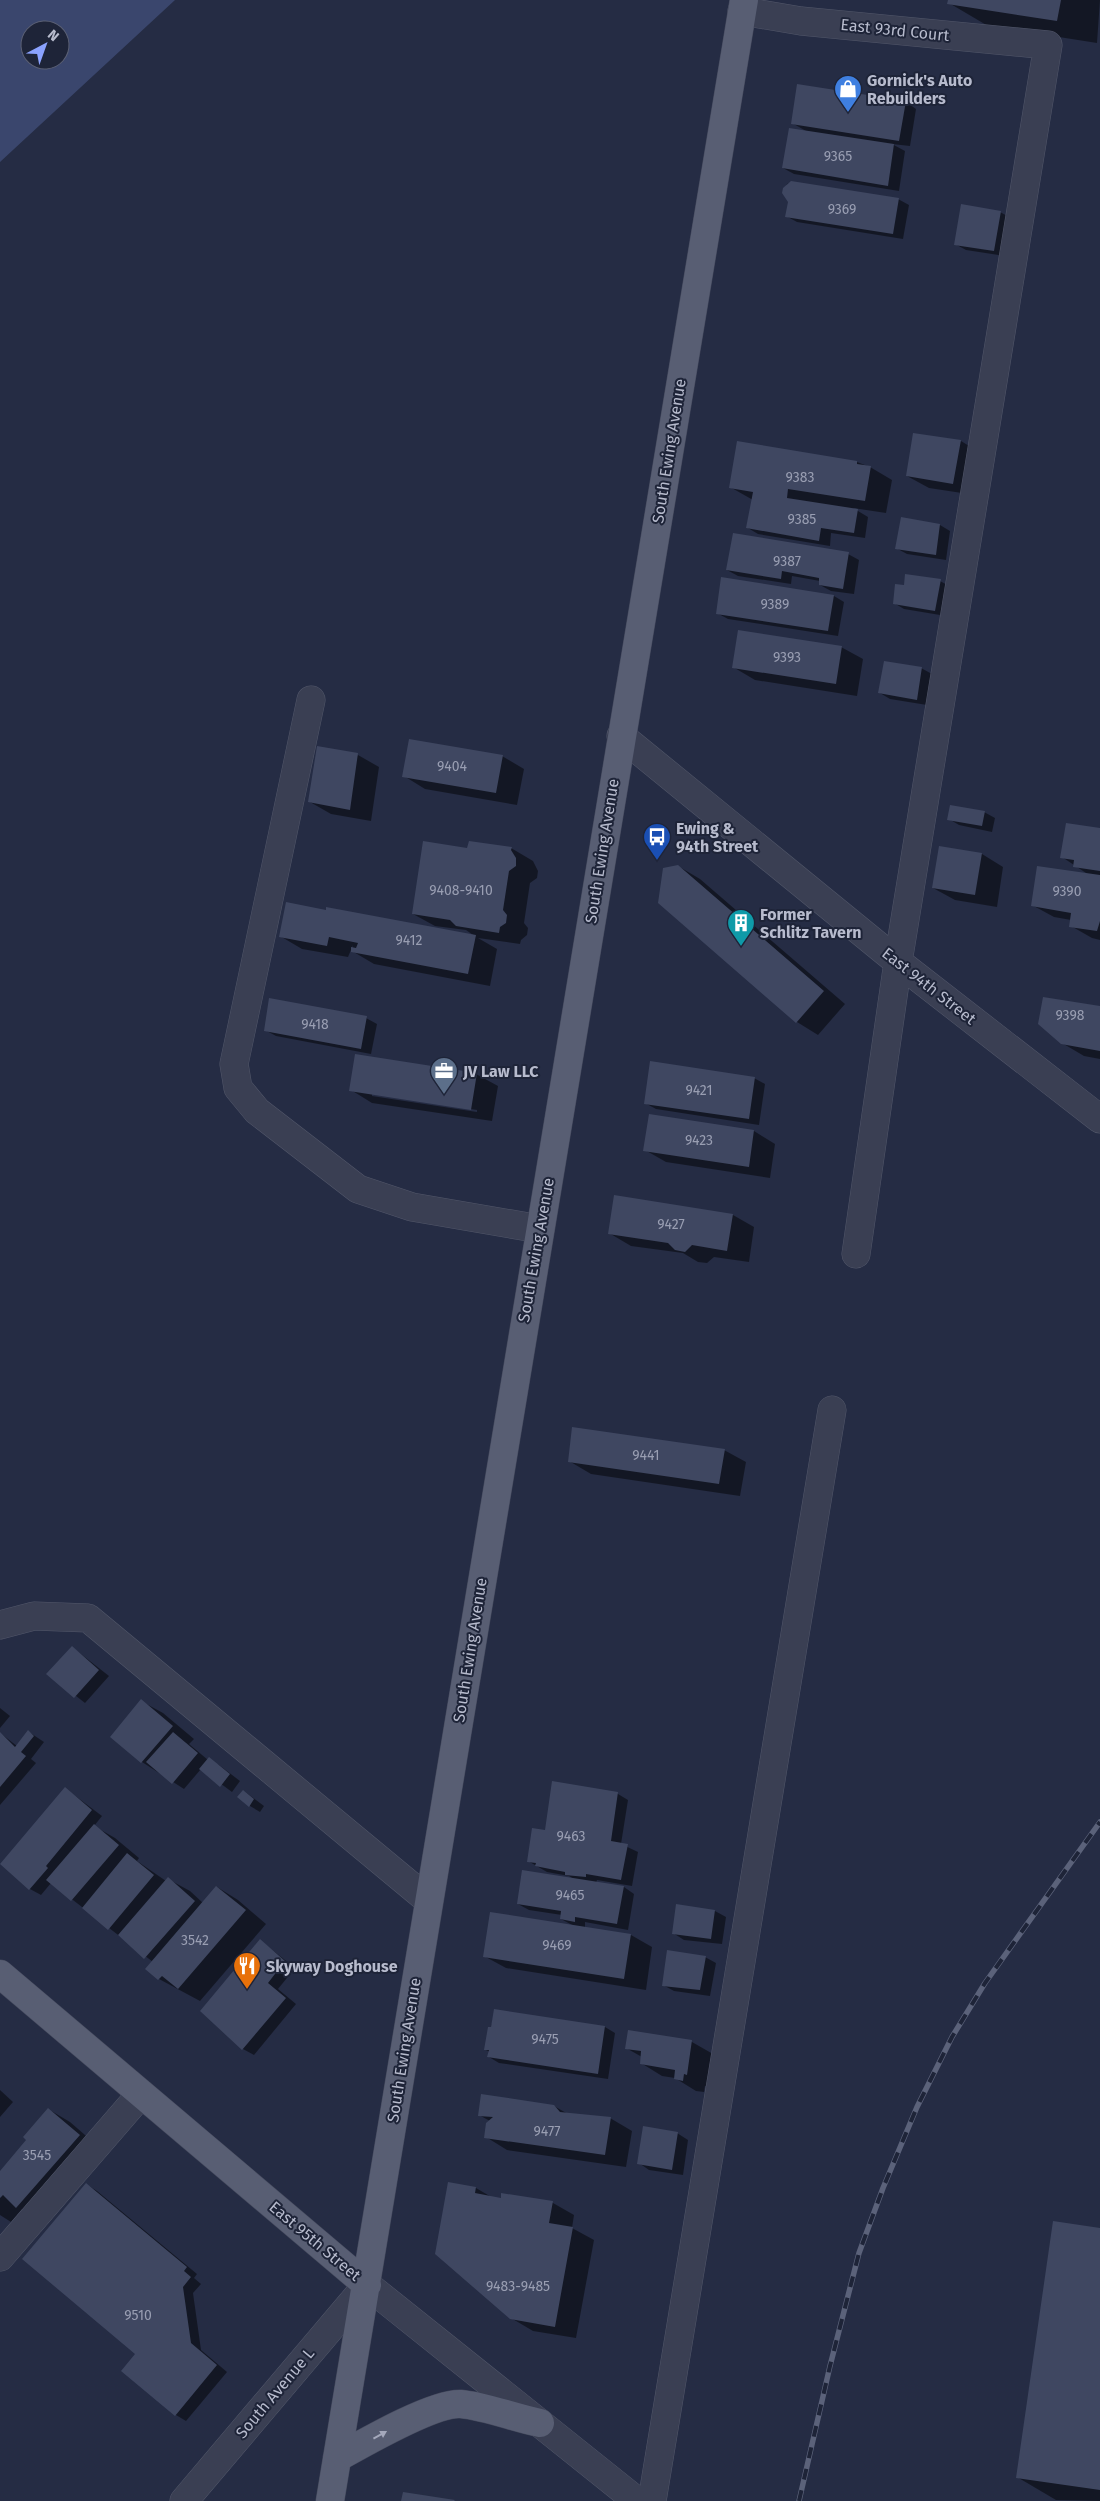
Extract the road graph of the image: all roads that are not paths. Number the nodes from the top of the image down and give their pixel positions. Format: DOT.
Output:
graph roads {
  1 [pos="743,6"];
  2 [pos="311,700"];
  3 [pos="621,736"];
  4 [pos="898,962"];
  5 [pos="1100,1119"];
  6 [pos="540,1229"];
  7 [pos="856,1254"];
  8 [pos="832,1410"];
  9 [pos="0,1625"];
  10 [pos="428,1900"];
  11 [pos="0,1974"];
  12 [pos="141,2094"];
  13 [pos="0,2257"];
  14 [pos="367,2286"];
  15 [pos="540,2424"];
  16 [pos="337,2458"];
  17 [pos="184,2501"];
  18 [pos="330,2501"];
  19 [pos="637,2501"];
  20 [pos="652,2501"];
  1 -- 3 [label="main road, South Ewing Avenue"];
  1 -- 4 [label="street, East 93rd Court"];
  2 -- 6 [label="street"];
  3 -- 4 [label="street, East 94th Street"];
  3 -- 6 [label="main road, South Ewing Avenue"];
  4 -- 5 [label="street, East 94th Street"];
  4 -- 7 [label="street"];
  6 -- 10 [label="main road, South Ewing Avenue"];
  8 -- 20 [label="street"];
  9 -- 10 [label="street"];
  10 -- 14 [label="main road, South Ewing Avenue"];
  11 -- 12 [label="main road, East 95th Street"];
  12 -- 13 [label="street"];
  12 -- 14 [label="main road, East 95th Street"];
  14 -- 15 [label="street, East 95th Street"];
  14 -- 16 [label="main road, South Ewing Avenue"];
  14 -- 17 [label="street, South Avenue L"];
  16 -- 15 [label="main road, one-way"];
  15 -- 19 [label="street, East 95th Street"];
  16 -- 18 [label="main road, South Ewing Avenue"];
}
